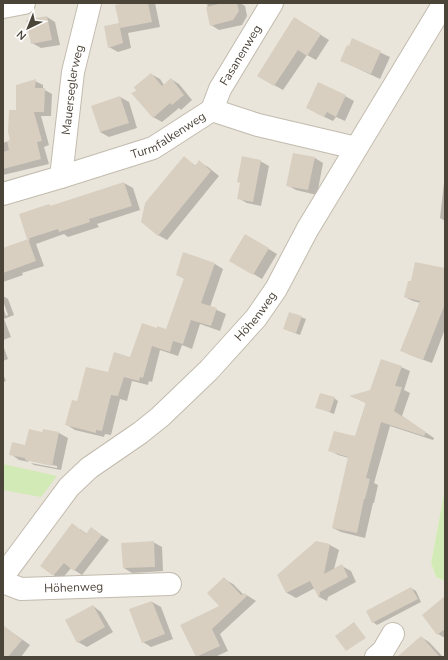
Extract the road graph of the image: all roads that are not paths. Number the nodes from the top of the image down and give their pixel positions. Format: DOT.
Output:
graph roads {
  1 [pos="24,3"];
  2 [pos="90,3"];
  3 [pos="272,3"];
  4 [pos="444,3"];
  5 [pos="3,7"];
  6 [pos="212,110"];
  7 [pos="356,148"];
  8 [pos="61,177"];
  9 [pos="3,194"];
  10 [pos="3,576"];
  11 [pos="3,582"];
  12 [pos="170,584"];
  13 [pos="393,634"];
  14 [pos="376,657"];
  1 -- 5 [label="street"];
  2 -- 8 [label="street, Mauerseglerweg"];
  3 -- 6 [label="street, Fasanenweg"];
  4 -- 7 [label="street, Höhenweg"];
  6 -- 7 [label="street, Turmfalkenweg"];
  6 -- 8 [label="street, Turmfalkenweg"];
  7 -- 10 [label="street, Höhenweg"];
  8 -- 9 [label="street, Turmfalkenweg"];
  11 -- 12 [label="street, Höhenweg"];
  13 -- 14 [label="street"];
}
